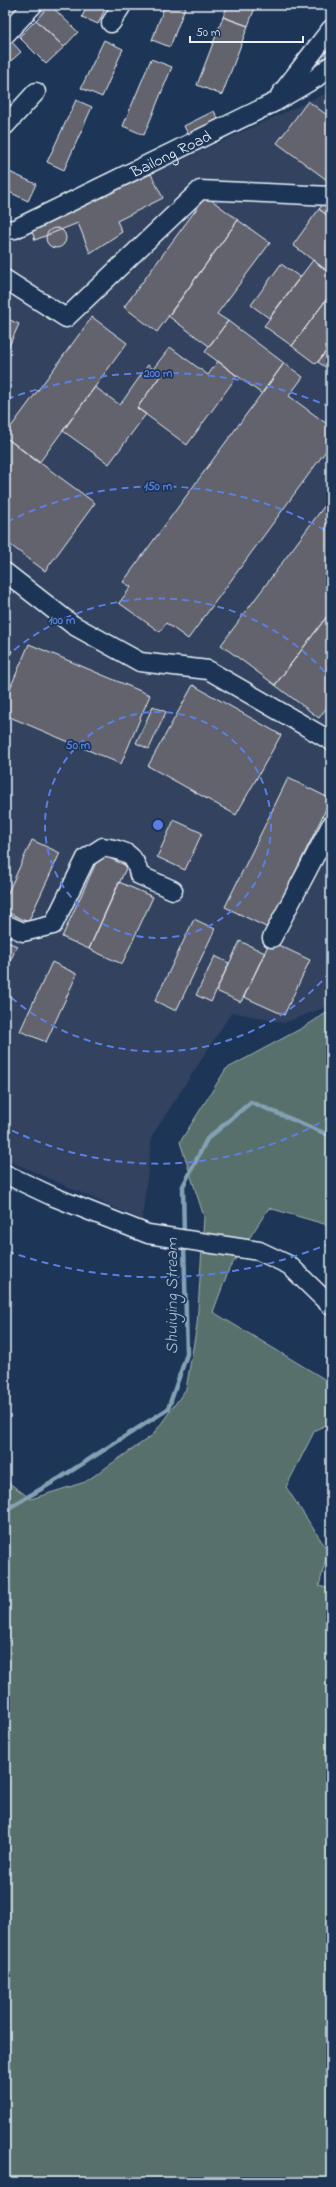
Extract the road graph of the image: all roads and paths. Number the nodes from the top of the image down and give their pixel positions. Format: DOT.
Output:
graph roads {
  1 [pos="33,5"];
  2 [pos="122,5"];
  3 [pos="111,23"];
  4 [pos="331,29"];
  5 [pos="5,35"];
  6 [pos="331,65"];
  7 [pos="36,92"];
  8 [pos="275,102"];
  9 [pos="5,126"];
  10 [pos="331,196"];
  11 [pos="5,230"];
  12 [pos="5,279"];
  13 [pos="5,572"];
  14 [pos="331,741"];
  15 [pos="331,825"];
  16 [pos="173,890"];
  17 [pos="5,924"];
  18 [pos="272,938"];
  19 [pos="5,1174"];
  20 [pos="331,1306"];
  1 -- 5 [label="street"];
  2 -- 3 [label="street"];
  4 -- 8 [label="street"];
  6 -- 8 [label="street, Bailong Road"];
  7 -- 9 [label="street"];
  8 -- 11 [label="street, Bailong Road"];
  10 -- 12 [label="street"];
  13 -- 14 [label="street"];
  15 -- 18 [label="street"];
  16 -- 17 [label="street"];
  19 -- 20 [label="street"];
}
